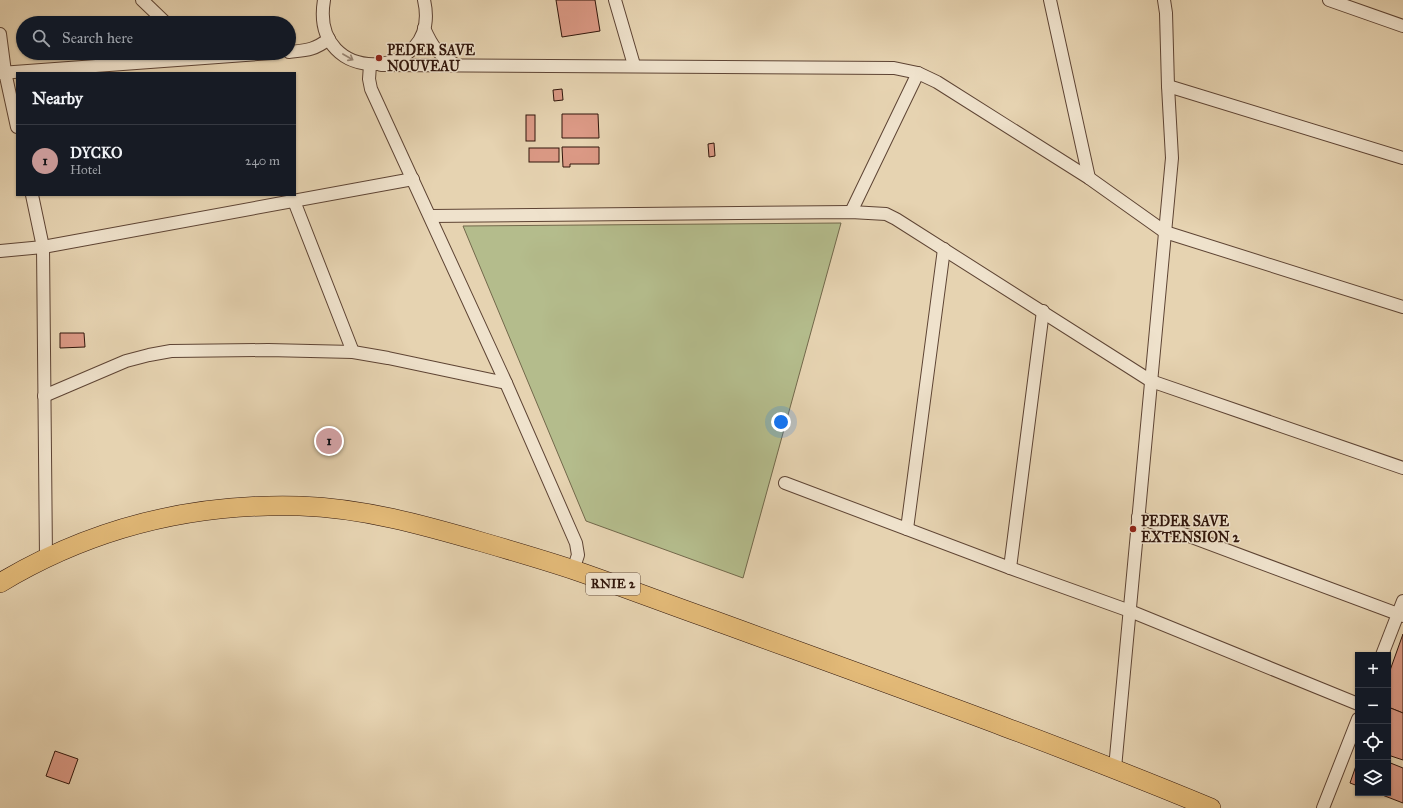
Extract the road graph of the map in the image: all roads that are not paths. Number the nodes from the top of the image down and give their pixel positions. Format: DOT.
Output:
graph roads {
  1 [pos="142,0"];
  2 [pos="324,0"];
  3 [pos="424,0"];
  4 [pos="615,0"];
  5 [pos="1050,0"];
  6 [pos="1164,0"];
  7 [pos="1330,0"];
  8 [pos="159,16"];
  9 [pos="1403,26"];
  10 [pos="424,28"];
  11 [pos="0,34"];
  12 [pos="329,39"];
  13 [pos="296,51"];
  14 [pos="154,60"];
  15 [pos="376,65"];
  16 [pos="456,65"];
  17 [pos="634,66"];
  18 [pos="3,73"];
  19 [pos="918,73"];
  20 [pos="1168,86"];
  21 [pos="16,124"];
  22 [pos="1403,158"];
  23 [pos="1089,178"];
  24 [pos="413,179"];
  25 [pos="32,196"];
  26 [pos="294,201"];
  27 [pos="851,212"];
  28 [pos="431,216"];
  29 [pos="1165,232"];
  30 [pos="43,247"];
  31 [pos="944,249"];
  32 [pos="0,250"];
  33 [pos="1403,307"];
  34 [pos="1043,312"];
  35 [pos="353,352"];
  36 [pos="1151,381"];
  37 [pos="506,383"];
  38 [pos="44,396"];
  39 [pos="1403,468"];
  40 [pos="785,482"];
  41 [pos="1138,517"];
  42 [pos="907,529"];
  43 [pos="46,558"];
  44 [pos="1010,568"];
  45 [pos="573,570"];
  46 [pos="0,584"];
  47 [pos="1403,601"];
  48 [pos="1130,611"];
  49 [pos="1400,615"];
  50 [pos="1383,652"];
  51 [pos="1355,703"];
  52 [pos="1356,724"];
  53 [pos="1115,768"];
  54 [pos="1206,807"];
  55 [pos="1323,808"];
  1 -- 8 [label="street"];
  2 -- 12 [label="street"];
  3 -- 10 [label="street"];
  4 -- 17 [label="street"];
  5 -- 23 [label="street"];
  6 -- 20 [label="street"];
  7 -- 9 [label="street"];
  10 -- 15 [label="street"];
  10 -- 16 [label="street"];
  11 -- 18 [label="street"];
  12 -- 13 [label="street"];
  12 -- 15 [label="street, one-way"];
  14 -- 18 [label="street"];
  15 -- 16 [label="street"];
  15 -- 24 [label="street"];
  16 -- 17 [label="street"];
  17 -- 19 [label="street"];
  18 -- 21 [label="street"];
  19 -- 23 [label="street"];
  19 -- 27 [label="street"];
  20 -- 22 [label="street"];
  20 -- 29 [label="street"];
  23 -- 29 [label="street"];
  24 -- 26 [label="street"];
  24 -- 28 [label="street"];
  25 -- 30 [label="street"];
  26 -- 30 [label="street"];
  26 -- 35 [label="street"];
  27 -- 28 [label="street"];
  27 -- 31 [label="street"];
  28 -- 37 [label="street"];
  29 -- 33 [label="street"];
  29 -- 36 [label="street"];
  30 -- 32 [label="street"];
  30 -- 38 [label="street"];
  31 -- 34 [label="street"];
  31 -- 42 [label="street"];
  34 -- 36 [label="street"];
  34 -- 44 [label="street"];
  35 -- 37 [label="street"];
  35 -- 38 [label="street"];
  36 -- 39 [label="street"];
  36 -- 41 [label="street"];
  37 -- 45 [label="street"];
  38 -- 43 [label="street"];
  40 -- 42 [label="street"];
  41 -- 48 [label="street"];
  41 -- 49 [label="street"];
  42 -- 44 [label="street"];
  43 -- 45 [label="main road, RNIE 2"];
  43 -- 46 [label="main road, RNIE 2"];
  44 -- 48 [label="street"];
  45 -- 53 [label="main road, RNIE 2"];
  47 -- 49 [label="street"];
  48 -- 51 [label="street"];
  48 -- 53 [label="street"];
  49 -- 50 [label="street"];
  52 -- 55 [label="street"];
  53 -- 54 [label="main road, RNIE 2"];
}
